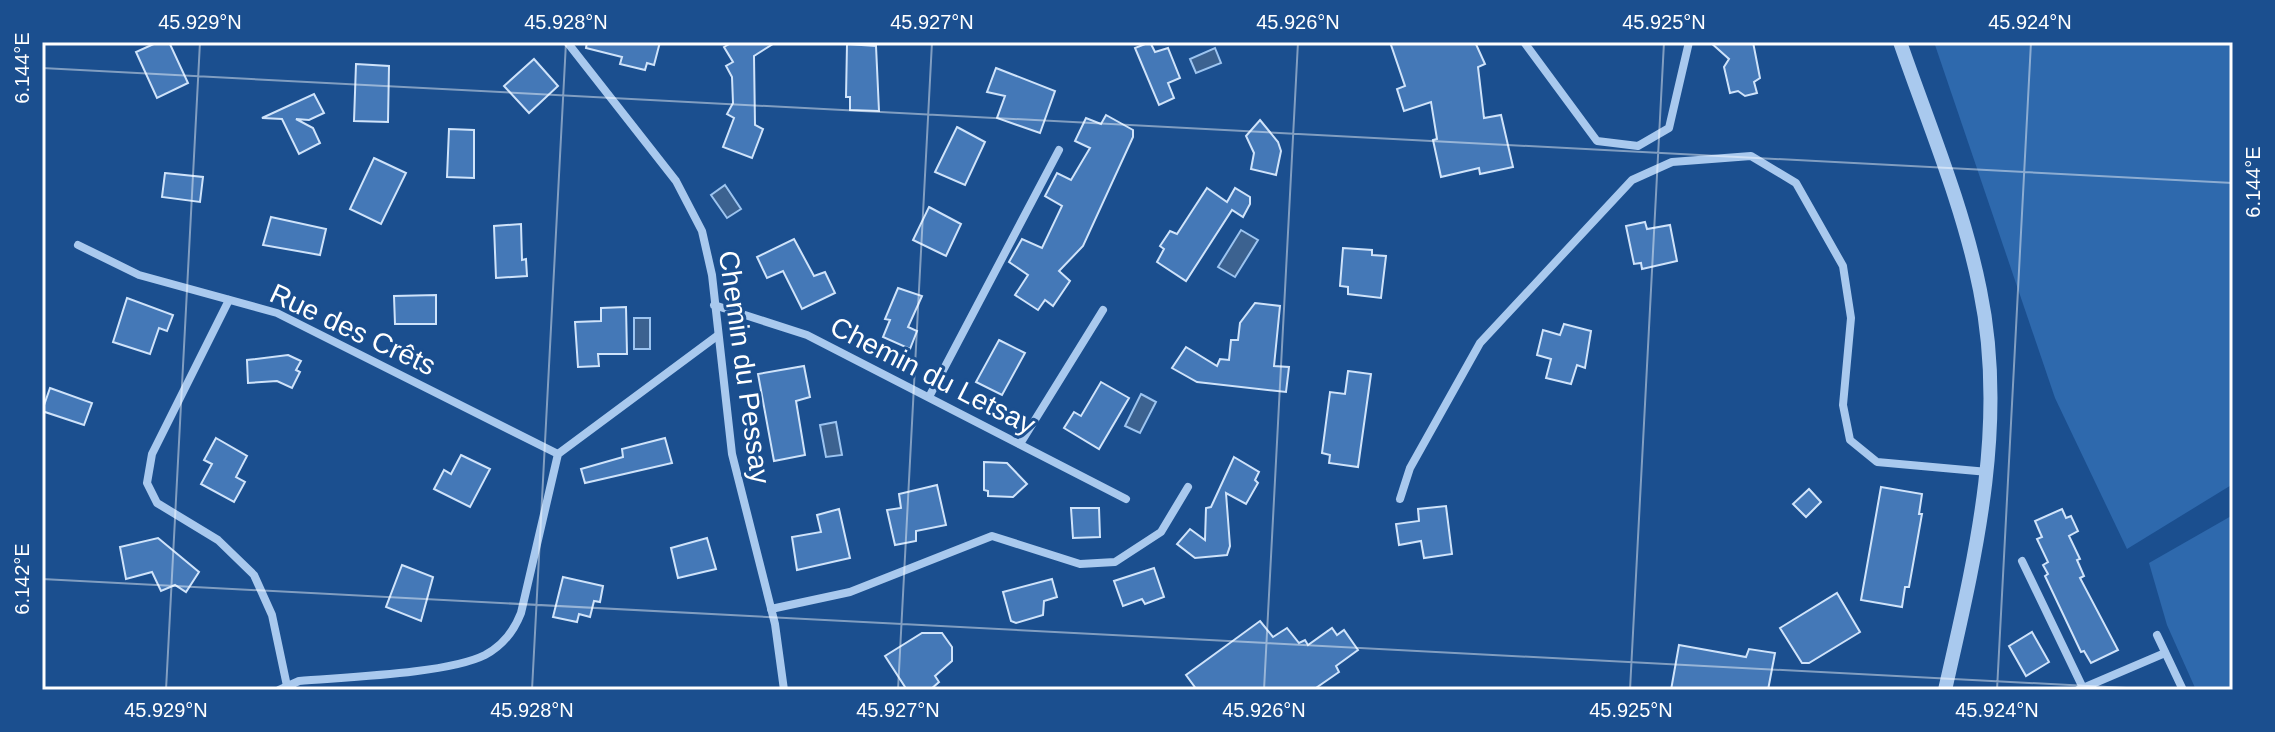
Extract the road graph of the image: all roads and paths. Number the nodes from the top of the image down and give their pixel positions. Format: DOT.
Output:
graph roads {
  1 [pos="567,42"];
  2 [pos="1524,42"];
  3 [pos="1689,42"];
  4 [pos="1900,42"];
  5 [pos="1059,150"];
  6 [pos="78,245"];
  7 [pos="229,300"];
  8 [pos="714,305"];
  9 [pos="1103,310"];
  10 [pos="717,336"];
  11 [pos="929,397"];
  12 [pos="1020,444"];
  13 [pos="558,454"];
  14 [pos="1989,472"];
  15 [pos="1188,487"];
  16 [pos="1126,499"];
  17 [pos="1400,499"];
  18 [pos="2022,561"];
  19 [pos="771,609"];
  20 [pos="2157,635"];
  21 [pos="2165,653"];
  22 [pos="283,688"];
  23 [pos="2080,689"];
  24 [pos="784,690"];
  25 [pos="1945,690"];
  26 [pos="2183,690"];
  1 -- 8 [label="street, Chemin du Pessay"];
  2 -- 3 [label="street"];
  4 -- 14 [label="street"];
  5 -- 11 [label="street"];
  6 -- 7 [label="street, Rue des Crêts"];
  7 -- 13 [label="street, Rue des Crêts"];
  7 -- 22 [label="street"];
  8 -- 10 [label="street, Chemin du Pessay"];
  8 -- 11 [label="street, Chemin du Letsay"];
  9 -- 12 [label="street"];
  10 -- 13 [label="street"];
  10 -- 19 [label="street, Chemin du Pessay"];
  11 -- 12 [label="street, Chemin du Letsay"];
  12 -- 16 [label="street, Chemin du Letsay"];
  13 -- 22 [label="street"];
  14 -- 17 [label="street"];
  14 -- 25 [label="street"];
  15 -- 19 [label="street"];
  18 -- 23 [label="street"];
  19 -- 24 [label="street, Chemin du Pessay"];
  20 -- 21 [label="street"];
  21 -- 23 [label="street"];
  21 -- 26 [label="street"];
}
